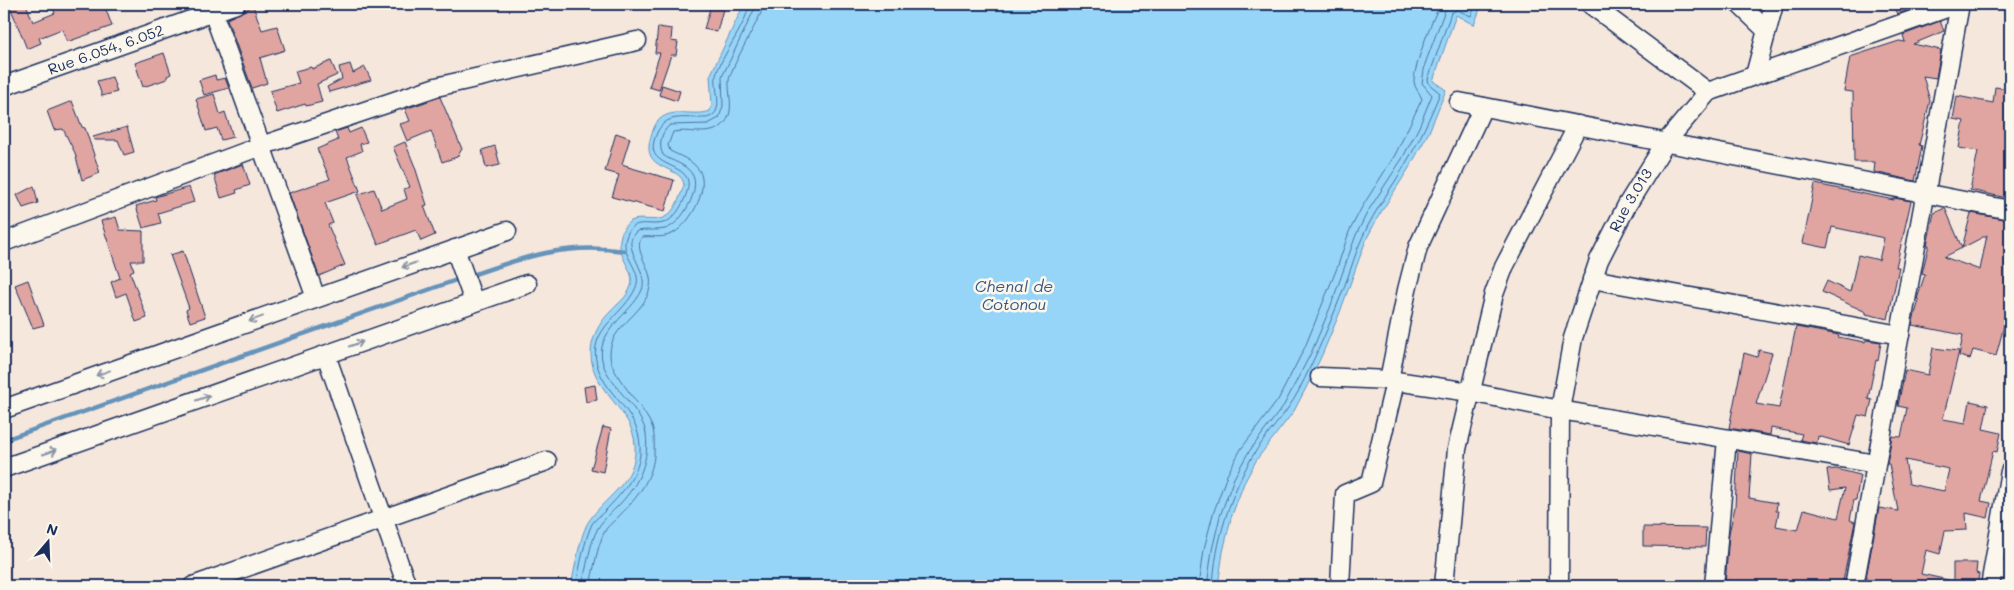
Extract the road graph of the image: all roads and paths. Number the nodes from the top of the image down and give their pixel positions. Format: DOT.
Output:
graph roads {
  1 [pos="236,4"];
  2 [pos="1590,4"];
  3 [pos="1739,4"];
  4 [pos="1774,4"];
  5 [pos="1959,4"];
  6 [pos="211,8"];
  7 [pos="1766,30"];
  8 [pos="637,42"];
  9 [pos="1755,75"];
  10 [pos="4,86"];
  11 [pos="1708,92"];
  12 [pos="1459,102"];
  13 [pos="1483,107"];
  14 [pos="1578,126"];
  15 [pos="1666,142"];
  16 [pos="261,146"];
  17 [pos="1927,193"];
  18 [pos="2010,210"];
  19 [pos="507,231"];
  20 [pos="4,242"];
  21 [pos="456,249"];
  22 [pos="1592,279"];
  23 [pos="527,284"];
  24 [pos="472,296"];
  25 [pos="316,298"];
  26 [pos="1900,335"];
  27 [pos="326,355"];
  28 [pos="1320,377"];
  29 [pos="1392,381"];
  30 [pos="1470,392"];
  31 [pos="4,408"];
  32 [pos="1560,410"];
  33 [pos="1727,439"];
  34 [pos="548,461"];
  35 [pos="1876,464"];
  36 [pos="4,468"];
  37 [pos="2010,471"];
  38 [pos="383,519"];
  39 [pos="2002,569"];
  40 [pos="193,586"];
  41 [pos="407,586"];
  42 [pos="1340,586"];
  43 [pos="1444,586"];
  44 [pos="1559,586"];
  45 [pos="1714,586"];
  46 [pos="1854,586"];
  47 [pos="1990,586"];
  1 -- 6 [label="street, Rue 6.054, 6.052"];
  2 -- 11 [label="street"];
  3 -- 7 [label="street"];
  4 -- 7 [label="street"];
  5 -- 9 [label="street"];
  5 -- 17 [label="street"];
  6 -- 10 [label="street, Rue 6.054, 6.052"];
  6 -- 16 [label="street"];
  7 -- 9 [label="street"];
  8 -- 16 [label="street"];
  9 -- 11 [label="street"];
  11 -- 15 [label="street, Rue 3.013"];
  12 -- 13 [label="street"];
  13 -- 14 [label="street"];
  13 -- 29 [label="street"];
  14 -- 15 [label="street"];
  14 -- 30 [label="street"];
  15 -- 17 [label="street"];
  15 -- 22 [label="street, Rue 3.013"];
  16 -- 20 [label="street"];
  16 -- 25 [label="street"];
  17 -- 18 [label="street"];
  17 -- 26 [label="street"];
  19 -- 21 [label="street"];
  21 -- 24 [label="street"];
  21 -- 25 [label="street, one-way"];
  22 -- 26 [label="street"];
  22 -- 32 [label="street, Rue 3.013"];
  23 -- 24 [label="street"];
  27 -- 24 [label="street, one-way"];
  25 -- 31 [label="street, one-way"];
  26 -- 35 [label="street"];
  36 -- 27 [label="street, one-way"];
  27 -- 38 [label="street"];
  28 -- 29 [label="street"];
  29 -- 30 [label="street"];
  29 -- 42 [label="street"];
  30 -- 32 [label="street"];
  30 -- 43 [label="street"];
  32 -- 33 [label="street"];
  32 -- 44 [label="street, Rue 3.013"];
  33 -- 35 [label="street"];
  33 -- 45 [label="street"];
  34 -- 38 [label="street"];
  35 -- 46 [label="street"];
  37 -- 39 [label="street"];
  38 -- 40 [label="street"];
  38 -- 41 [label="street"];
  39 -- 47 [label="street"];
}
